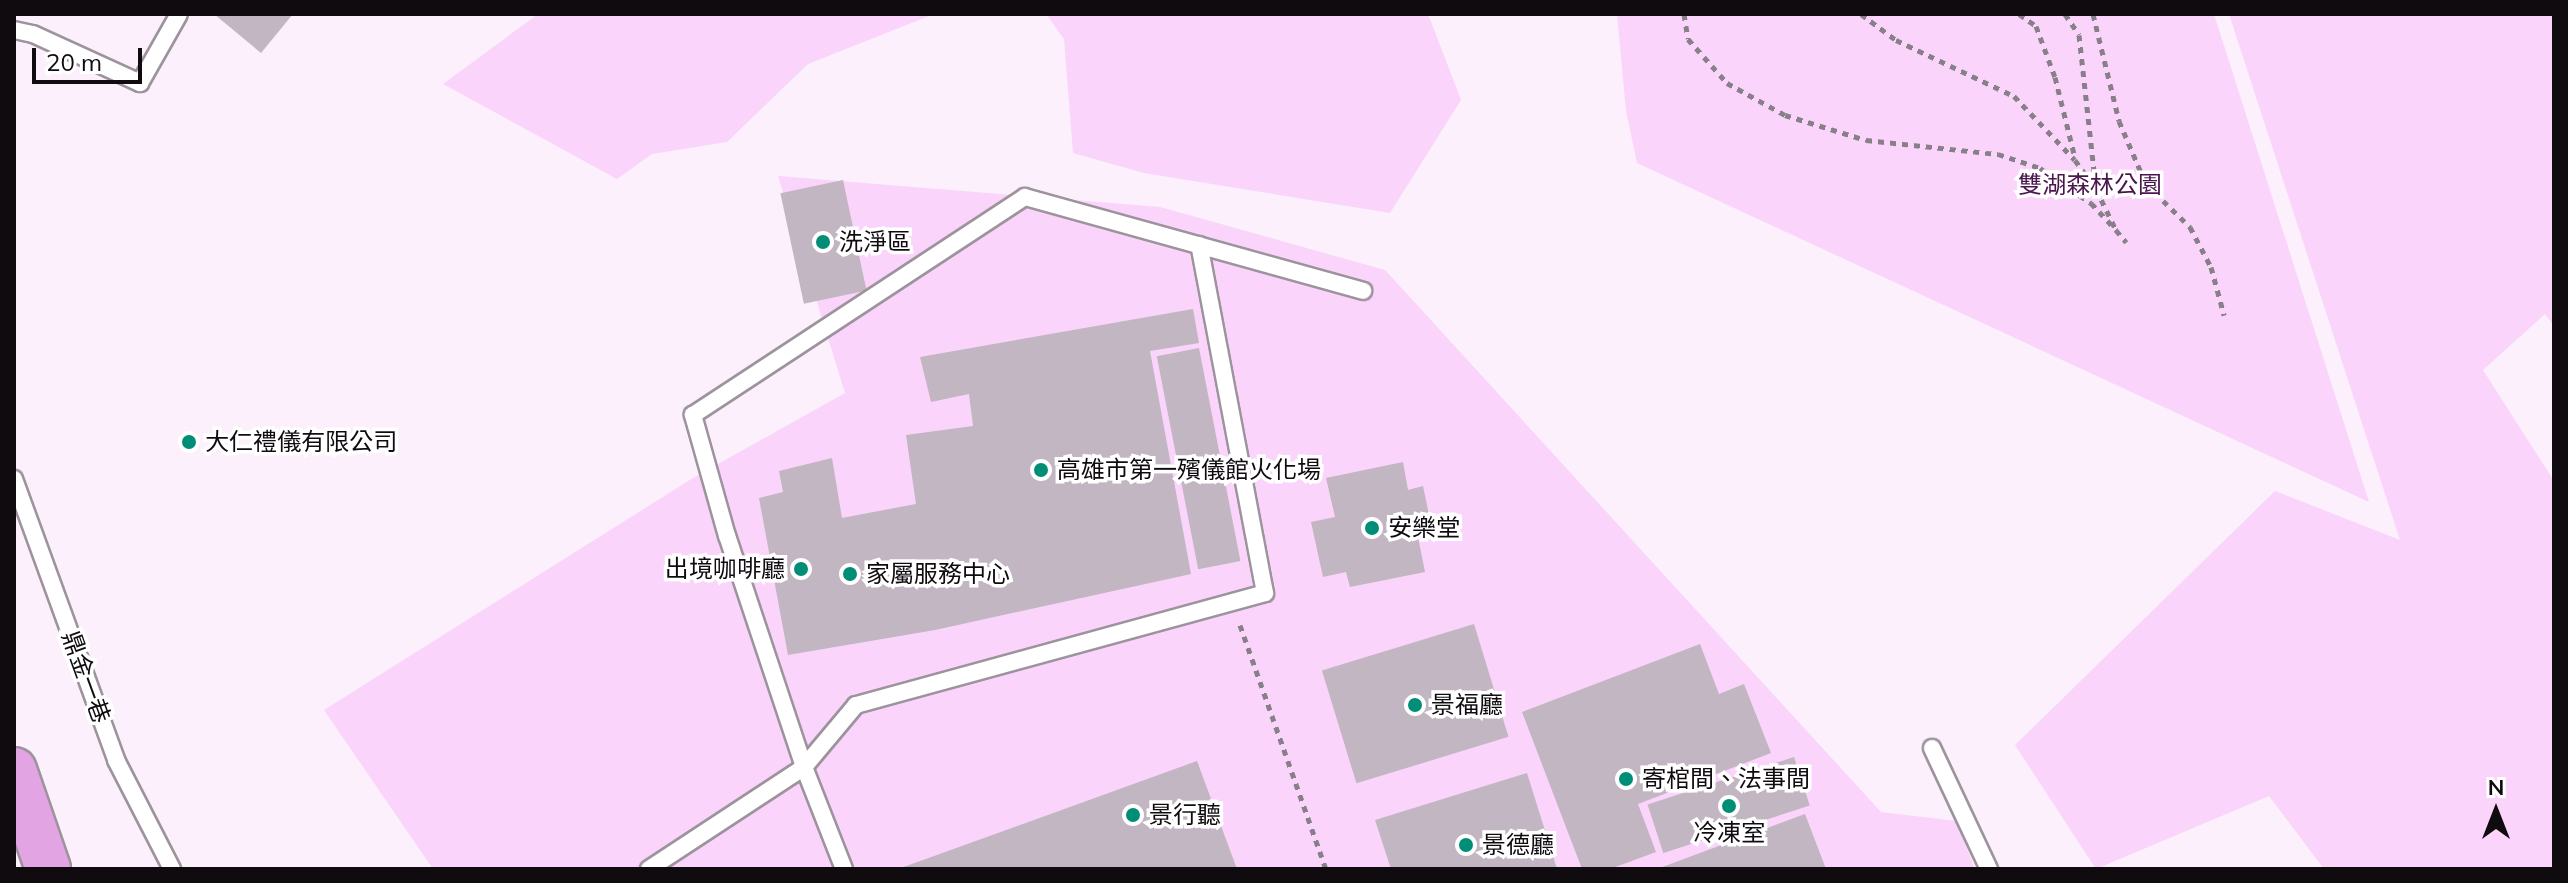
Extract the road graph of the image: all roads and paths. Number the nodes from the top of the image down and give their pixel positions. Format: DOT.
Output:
graph roads {
  1 [pos="179,14"];
  2 [pos="1684,14"];
  3 [pos="1861,14"];
  4 [pos="2019,14"];
  5 [pos="2065,14"];
  6 [pos="2093,14"];
  7 [pos="14,30"];
  8 [pos="2075,160"];
  9 [pos="2096,189"];
  10 [pos="2116,230"];
  11 [pos="2126,242"];
  12 [pos="1199,245"];
  13 [pos="1363,291"];
  14 [pos="2224,315"];
  15 [pos="14,479"];
  16 [pos="1233,603"];
  17 [pos="1932,748"];
  18 [pos="804,767"];
  19 [pos="14,770"];
  20 [pos="14,853"];
  21 [pos="21,869"];
  22 [pos="48,869"];
  23 [pos="172,869"];
  24 [pos="649,869"];
  25 [pos="844,869"];
  26 [pos="1326,869"];
  27 [pos="1989,869"];
  1 -- 7 [label="lane"];
  2 -- 10 [label="path"];
  3 -- 8 [label="path"];
  4 -- 8 [label="path"];
  5 -- 9 [label="path"];
  6 -- 14 [label="path"];
  8 -- 9 [label="path"];
  9 -- 10 [label="path"];
  10 -- 11 [label="path"];
  12 -- 13 [label="lane"];
  12 -- 16 [label="lane"];
  12 -- 18 [label="lane"];
  15 -- 23 [label="lane, 鼎金一巷"];
  16 -- 18 [label="lane"];
  16 -- 26 [label="path"];
  17 -- 27 [label="lane"];
  18 -- 24 [label="lane"];
  18 -- 25 [label="lane"];
  19 -- 22 [label="highway"];
  20 -- 21 [label="highway"];
}
